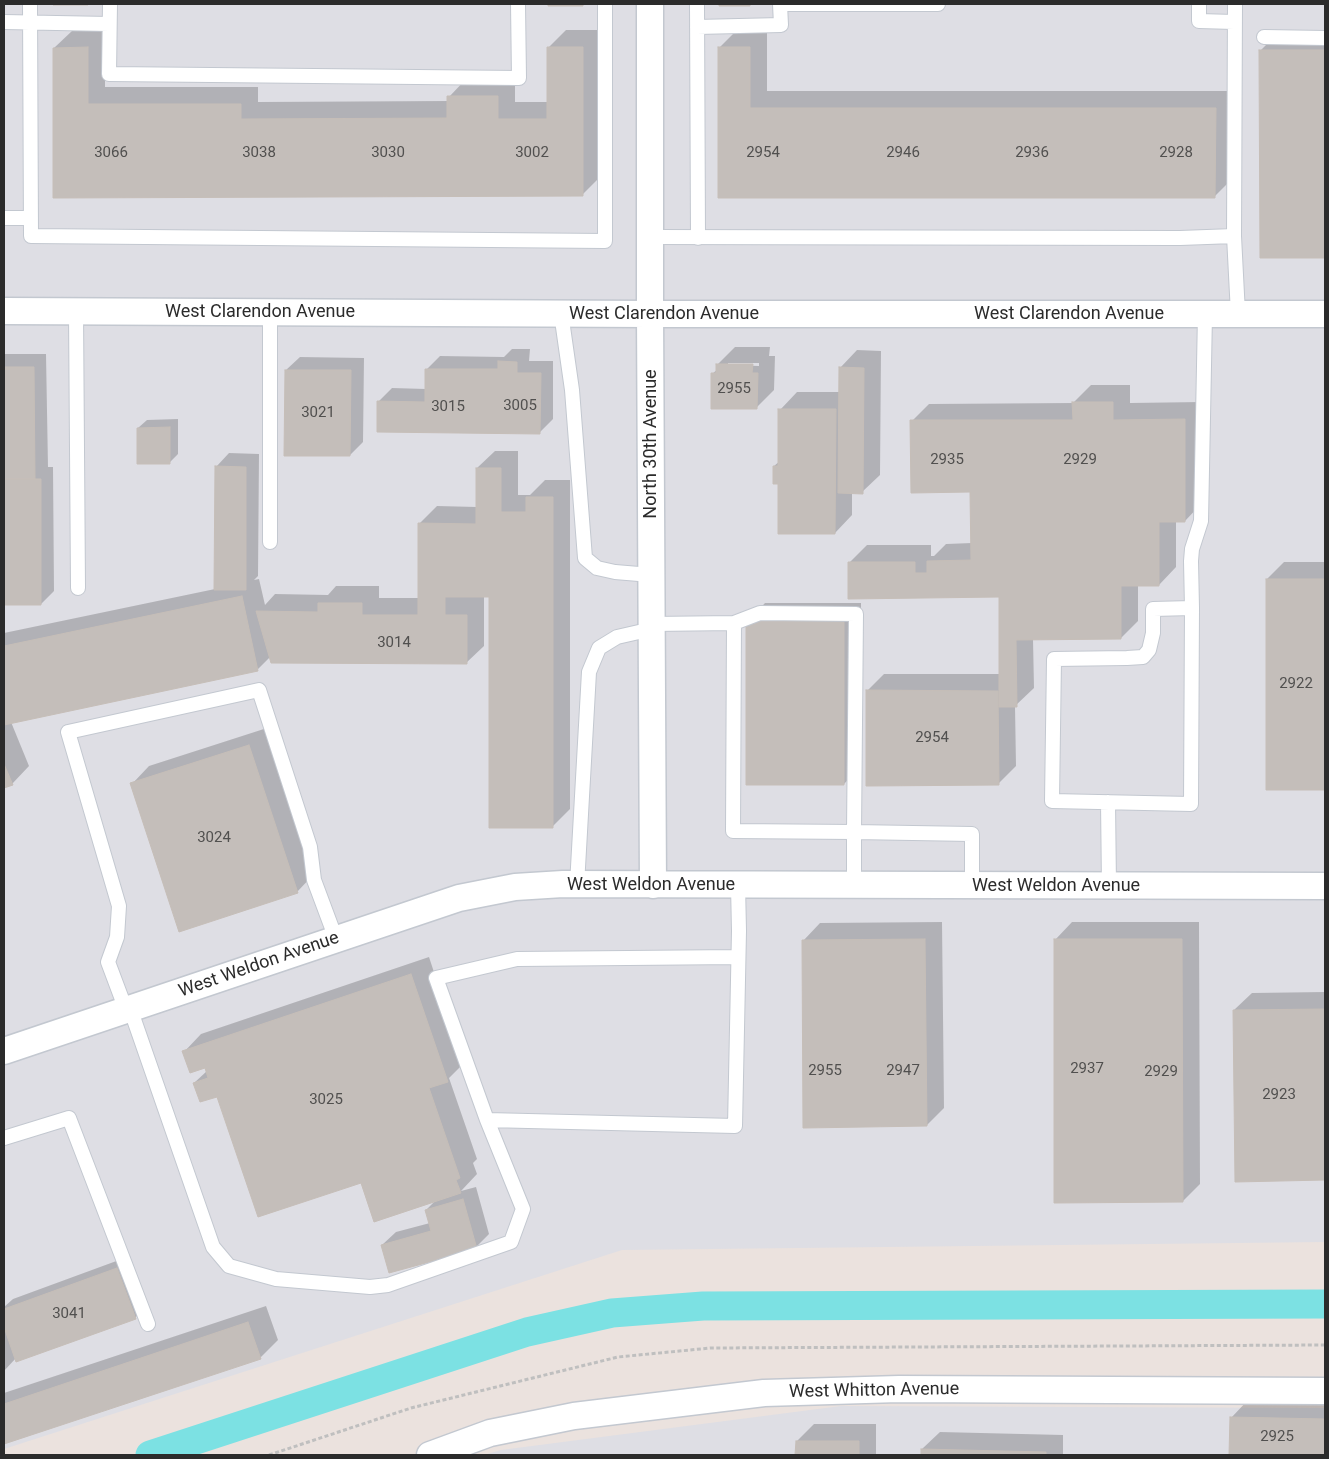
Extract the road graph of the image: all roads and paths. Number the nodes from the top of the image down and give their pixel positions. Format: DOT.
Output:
graph roads {
  1 [pos="30,4"];
  2 [pos="110,4"];
  3 [pos="518,4"];
  4 [pos="605,4"];
  5 [pos="650,4"];
  6 [pos="697,4"];
  7 [pos="938,4"];
  8 [pos="1199,4"];
  9 [pos="1235,4"];
  10 [pos="4,22"];
  11 [pos="30,22"];
  12 [pos="1234,22"];
  13 [pos="109,24"];
  14 [pos="697,27"];
  15 [pos="1264,38"];
  16 [pos="1325,38"];
  17 [pos="4,218"];
  18 [pos="31,218"];
  19 [pos="1234,236"];
  20 [pos="650,237"];
  21 [pos="698,238"];
  22 [pos="4,311"];
  23 [pos="76,311"];
  24 [pos="270,312"];
  25 [pos="561,313"];
  26 [pos="650,314"];
  27 [pos="1205,314"];
  28 [pos="1238,314"];
  29 [pos="1325,314"];
  30 [pos="270,542"];
  31 [pos="651,575"];
  32 [pos="78,588"];
  33 [pos="1192,608"];
  34 [pos="734,623"];
  35 [pos="652,627"];
  36 [pos="1108,802"];
  37 [pos="854,832"];
  38 [pos="576,885"];
  39 [pos="653,885"];
  40 [pos="738,885"];
  41 [pos="854,885"];
  42 [pos="972,885"];
  43 [pos="1109,886"];
  44 [pos="1325,886"];
  45 [pos="336,939"];
  46 [pos="738,957"];
  47 [pos="128,1009"];
  48 [pos="4,1051"];
  49 [pos="487,1120"];
  50 [pos="4,1138"];
  51 [pos="148,1324"];
  52 [pos="1325,1391"];
  53 [pos="430,1455"];
  1 -- 11 [label="lane"];
  2 -- 13 [label="lane"];
  3 -- 13 [label="lane"];
  4 -- 18 [label="lane"];
  5 -- 20 [label="street, North 30th Avenue"];
  6 -- 14 [label="lane"];
  7 -- 14 [label="lane"];
  8 -- 12 [label="lane"];
  9 -- 12 [label="lane"];
  10 -- 11 [label="lane"];
  11 -- 13 [label="lane"];
  11 -- 18 [label="lane"];
  12 -- 19 [label="lane"];
  14 -- 21 [label="lane"];
  15 -- 16 [label="lane"];
  17 -- 18 [label="lane"];
  19 -- 21 [label="lane"];
  19 -- 28 [label="lane"];
  20 -- 21 [label="lane"];
  20 -- 26 [label="street, North 30th Avenue"];
  22 -- 23 [label="street, West Clarendon Avenue"];
  23 -- 24 [label="street, West Clarendon Avenue"];
  23 -- 32 [label="lane"];
  24 -- 25 [label="street, West Clarendon Avenue"];
  24 -- 30 [label="lane"];
  25 -- 26 [label="street, West Clarendon Avenue"];
  25 -- 31 [label="lane"];
  26 -- 27 [label="street, West Clarendon Avenue"];
  26 -- 31 [label="street, North 30th Avenue"];
  27 -- 28 [label="street, West Clarendon Avenue"];
  27 -- 33 [label="lane"];
  28 -- 29 [label="street, West Clarendon Avenue"];
  31 -- 35 [label="street, North 30th Avenue"];
  33 -- 36 [label="lane"];
  33 -- 36 [label="lane"];
  34 -- 35 [label="lane"];
  34 -- 37 [label="lane"];
  34 -- 37 [label="lane"];
  35 -- 38 [label="lane"];
  35 -- 39 [label="street, North 30th Avenue"];
  36 -- 43 [label="lane"];
  37 -- 41 [label="lane"];
  37 -- 42 [label="lane"];
  38 -- 39 [label="street, West Weldon Avenue"];
  38 -- 45 [label="street, West Weldon Avenue"];
  39 -- 40 [label="street, West Weldon Avenue"];
  40 -- 41 [label="street, West Weldon Avenue"];
  40 -- 46 [label="lane"];
  41 -- 42 [label="street, West Weldon Avenue"];
  42 -- 43 [label="street, West Weldon Avenue"];
  43 -- 44 [label="street, West Weldon Avenue"];
  45 -- 47 [label="street, West Weldon Avenue"];
  45 -- 47 [label="lane"];
  46 -- 49 [label="lane"];
  46 -- 49 [label="lane"];
  47 -- 48 [label="street, West Weldon Avenue"];
  47 -- 49 [label="lane"];
  50 -- 51 [label="lane"];
  52 -- 53 [label="street, West Whitton Avenue"];
}
